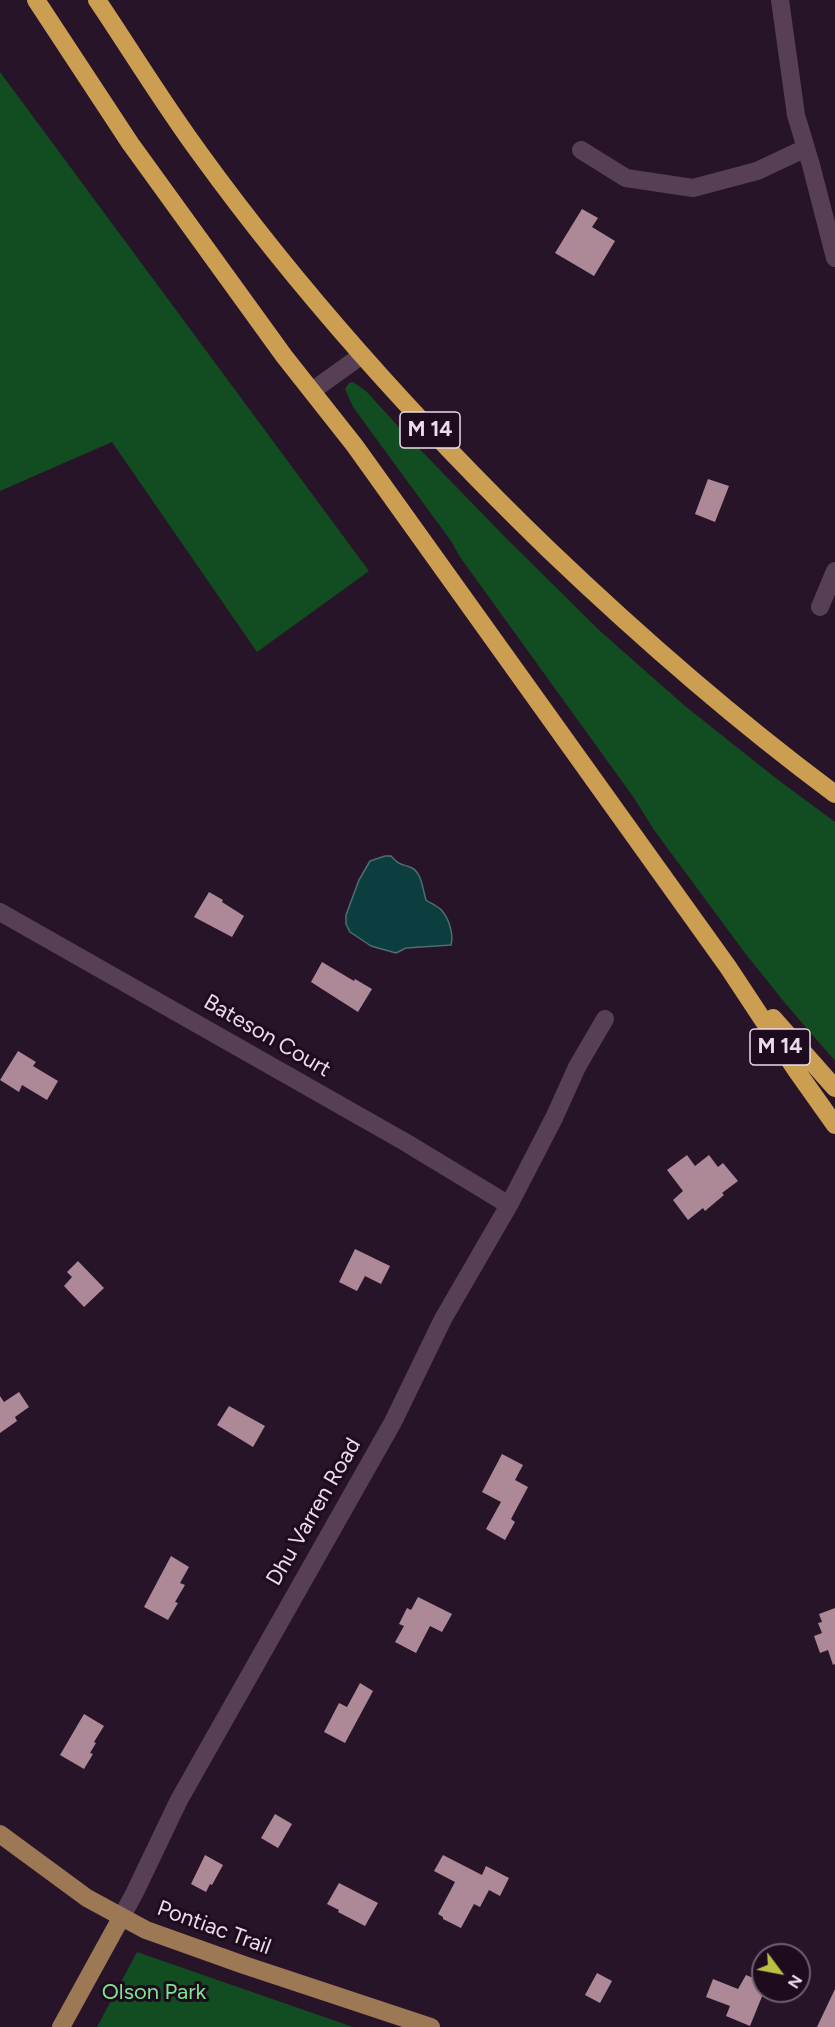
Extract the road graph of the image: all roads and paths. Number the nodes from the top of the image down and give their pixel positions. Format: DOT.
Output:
graph roads {
  1 [pos="36,0"];
  2 [pos="97,0"];
  3 [pos="780,0"];
  4 [pos="806,148"];
  5 [pos="581,150"];
  6 [pos="835,258"];
  7 [pos="362,356"];
  8 [pos="312,391"];
  9 [pos="835,571"];
  10 [pos="820,607"];
  11 [pos="835,794"];
  12 [pos="0,912"];
  13 [pos="728,967"];
  14 [pos="605,1019"];
  15 [pos="835,1088"];
  16 [pos="835,1125"];
  17 [pos="509,1205"];
  18 [pos="0,1834"];
  19 [pos="121,1917"];
  20 [pos="61,2027"];
  21 [pos="430,2027"];
  1 -- 8 [label="highway, M 14"];
  2 -- 7 [label="highway, M 14"];
  3 -- 4 [label="street"];
  4 -- 5 [label="street"];
  4 -- 6 [label="street"];
  7 -- 8 [label="street"];
  7 -- 11 [label="highway, M 14"];
  8 -- 13 [label="highway, M 14"];
  9 -- 10 [label="street"];
  12 -- 17 [label="street, Bateson Court"];
  13 -- 15 [label="highway"];
  13 -- 16 [label="highway, M 14"];
  14 -- 17 [label="street, Dhu Varren Road"];
  17 -- 19 [label="street, Dhu Varren Road"];
  18 -- 19 [label="main road, Pontiac Trail"];
  19 -- 20 [label="main road, Dhu Varren Road"];
  19 -- 21 [label="main road, Pontiac Trail"];
}
